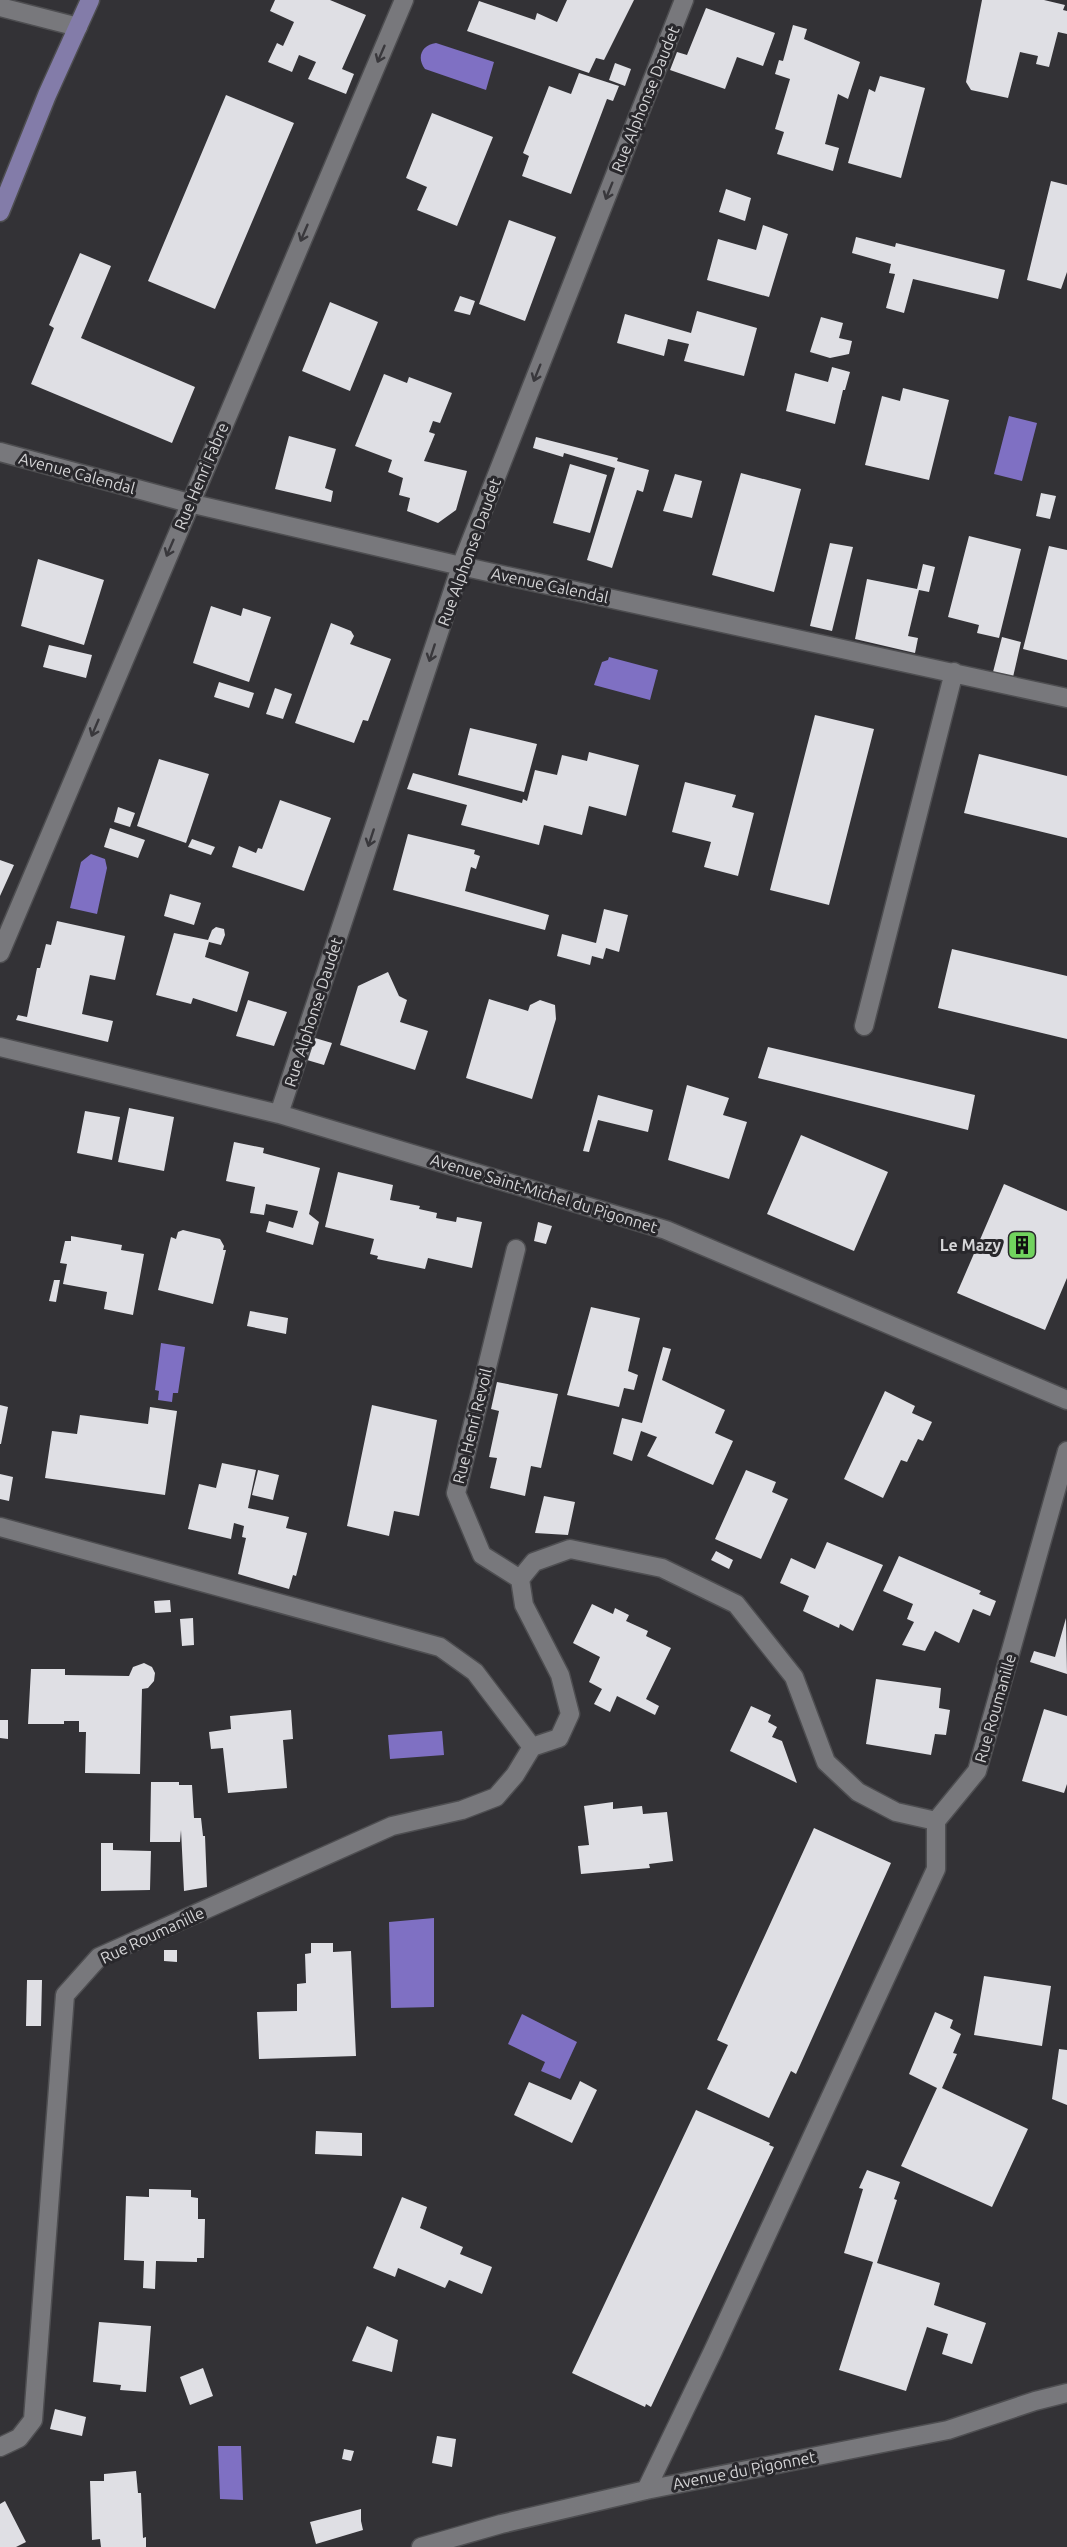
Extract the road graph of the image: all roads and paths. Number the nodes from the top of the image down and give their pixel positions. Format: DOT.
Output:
graph roads {
  1 [pos="90,0"];
  2 [pos="404,0"];
  3 [pos="684,0"];
  4 [pos="0,7"];
  5 [pos="78,27"];
  6 [pos="0,212"];
  7 [pos="0,452"];
  8 [pos="189,503"];
  9 [pos="461,566"];
  10 [pos="954,672"];
  11 [pos="1067,698"];
  12 [pos="0,953"];
  13 [pos="864,1026"];
  14 [pos="0,1047"];
  15 [pos="279,1114"];
  16 [pos="516,1249"];
  17 [pos="1067,1400"];
  18 [pos="1067,1450"];
  19 [pos="0,1527"];
  20 [pos="520,1580"];
  21 [pos="532,1748"];
  22 [pos="936,1821"];
  23 [pos="1067,2393"];
  24 [pos="0,2447"];
  25 [pos="646,2490"];
  26 [pos="421,2547"];
  1 -- 5 [label="main road"];
  2 -- 8 [label="street, Rue Henri Fabre, one-way"];
  3 -- 9 [label="street, Rue Alphonse Daudet, one-way"];
  4 -- 5 [label="street"];
  5 -- 6 [label="main road"];
  7 -- 8 [label="street, Avenue Calendal"];
  8 -- 9 [label="street, Avenue Calendal"];
  8 -- 12 [label="street, Rue Henri Fabre, one-way"];
  9 -- 10 [label="street, Avenue Calendal"];
  9 -- 15 [label="street, Rue Alphonse Daudet, one-way"];
  10 -- 11 [label="street, Avenue Calendal"];
  10 -- 13 [label="street"];
  14 -- 15 [label="street, Avenue Saint-Michel du Pigonnet"];
  15 -- 17 [label="street, Avenue Saint-Michel du Pigonnet"];
  16 -- 20 [label="street, Rue Henri Revoil"];
  18 -- 22 [label="street, Rue Roumanille"];
  19 -- 21 [label="street"];
  20 -- 21 [label="street"];
  20 -- 22 [label="street"];
  21 -- 24 [label="street, Rue Roumanille"];
  22 -- 25 [label="street"];
  23 -- 25 [label="street, Avenue du Pigonnet"];
  25 -- 26 [label="street, Avenue du Pigonnet"];
}
